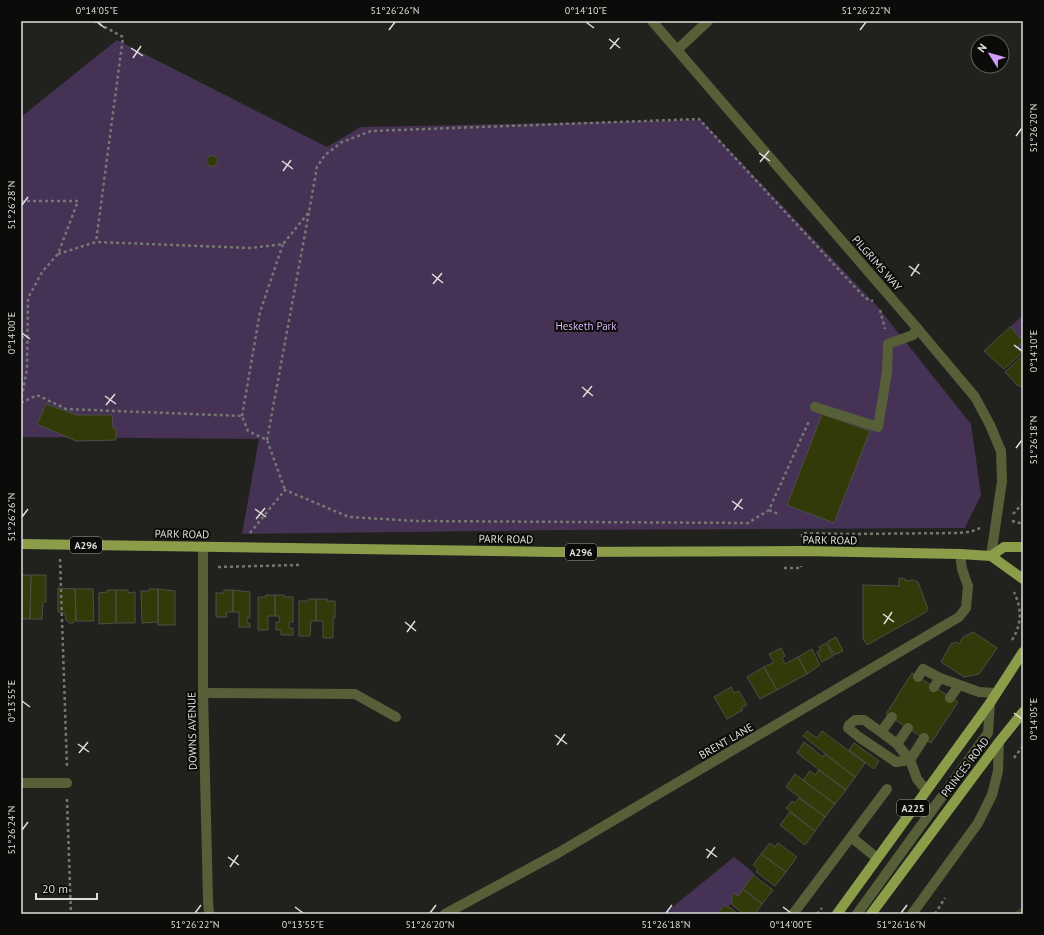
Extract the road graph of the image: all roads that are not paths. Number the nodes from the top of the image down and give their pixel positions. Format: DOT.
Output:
graph roads {
  1 [pos="652,21"];
  2 [pos="708,21"];
  3 [pos="677,50"];
  4 [pos="917,328"];
  5 [pos="815,407"];
  6 [pos="21,544"];
  7 [pos="203,547"];
  8 [pos="1023,547"];
  9 [pos="960,554"];
  10 [pos="991,556"];
  11 [pos="1023,579"];
  12 [pos="1023,652"];
  13 [pos="918,676"];
  14 [pos="940,678"];
  15 [pos="959,685"];
  16 [pos="934,687"];
  17 [pos="203,693"];
  18 [pos="996,693"];
  19 [pos="950,698"];
  20 [pos="990,703"];
  21 [pos="1023,712"];
  22 [pos="396,717"];
  23 [pos="892,718"];
  24 [pos="908,728"];
  25 [pos="881,732"];
  26 [pos="924,738"];
  27 [pos="999,742"];
  28 [pos="898,744"];
  29 [pos="910,760"];
  30 [pos="21,783"];
  31 [pos="67,783"];
  32 [pos="887,789"];
  33 [pos="926,790"];
  34 [pos="851,837"];
  35 [pos="877,858"];
  36 [pos="209,914"];
  37 [pos="445,914"];
  38 [pos="793,914"];
  39 [pos="837,914"];
  40 [pos="857,914"];
  41 [pos="871,914"];
  42 [pos="912,914"];
  1 -- 3 [label="street, PILGRIMS WAY"];
  2 -- 3 [label="street"];
  3 -- 4 [label="street, PILGRIMS WAY"];
  4 -- 5 [label="street"];
  4 -- 10 [label="street, PILGRIMS WAY"];
  6 -- 7 [label="main road, PARK ROAD / A296"];
  7 -- 9 [label="main road, PARK ROAD / A296"];
  7 -- 17 [label="street, DOWNS AVENUE"];
  8 -- 10 [label="main road"];
  9 -- 10 [label="main road, PARK ROAD / A296"];
  9 -- 37 [label="street, BRENT LANE"];
  10 -- 11 [label="main road"];
  12 -- 18 [label="main road, PRINCES ROAD / A225"];
  13 -- 14 [label="street"];
  14 -- 15 [label="street"];
  14 -- 16 [label="street"];
  15 -- 18 [label="street"];
  15 -- 19 [label="street"];
  17 -- 22 [label="street"];
  17 -- 36 [label="street, DOWNS AVENUE"];
  18 -- 20 [label="main road, PRINCES ROAD / A225"];
  20 -- 33 [label="main road, PRINCES ROAD / A225"];
  20 -- 40 [label="street"];
  21 -- 27 [label="main road, PRINCES ROAD / A225"];
  23 -- 25 [label="street"];
  24 -- 28 [label="street"];
  25 -- 28 [label="street"];
  25 -- 29 [label="street"];
  26 -- 29 [label="street"];
  27 -- 41 [label="main road, PRINCES ROAD / A225"];
  27 -- 42 [label="street"];
  28 -- 29 [label="street"];
  29 -- 33 [label="street"];
  30 -- 31 [label="street"];
  32 -- 34 [label="street"];
  33 -- 35 [label="main road, PRINCES ROAD / A225"];
  34 -- 35 [label="street"];
  34 -- 38 [label="street"];
  35 -- 39 [label="main road, PRINCES ROAD / A225"];
}
